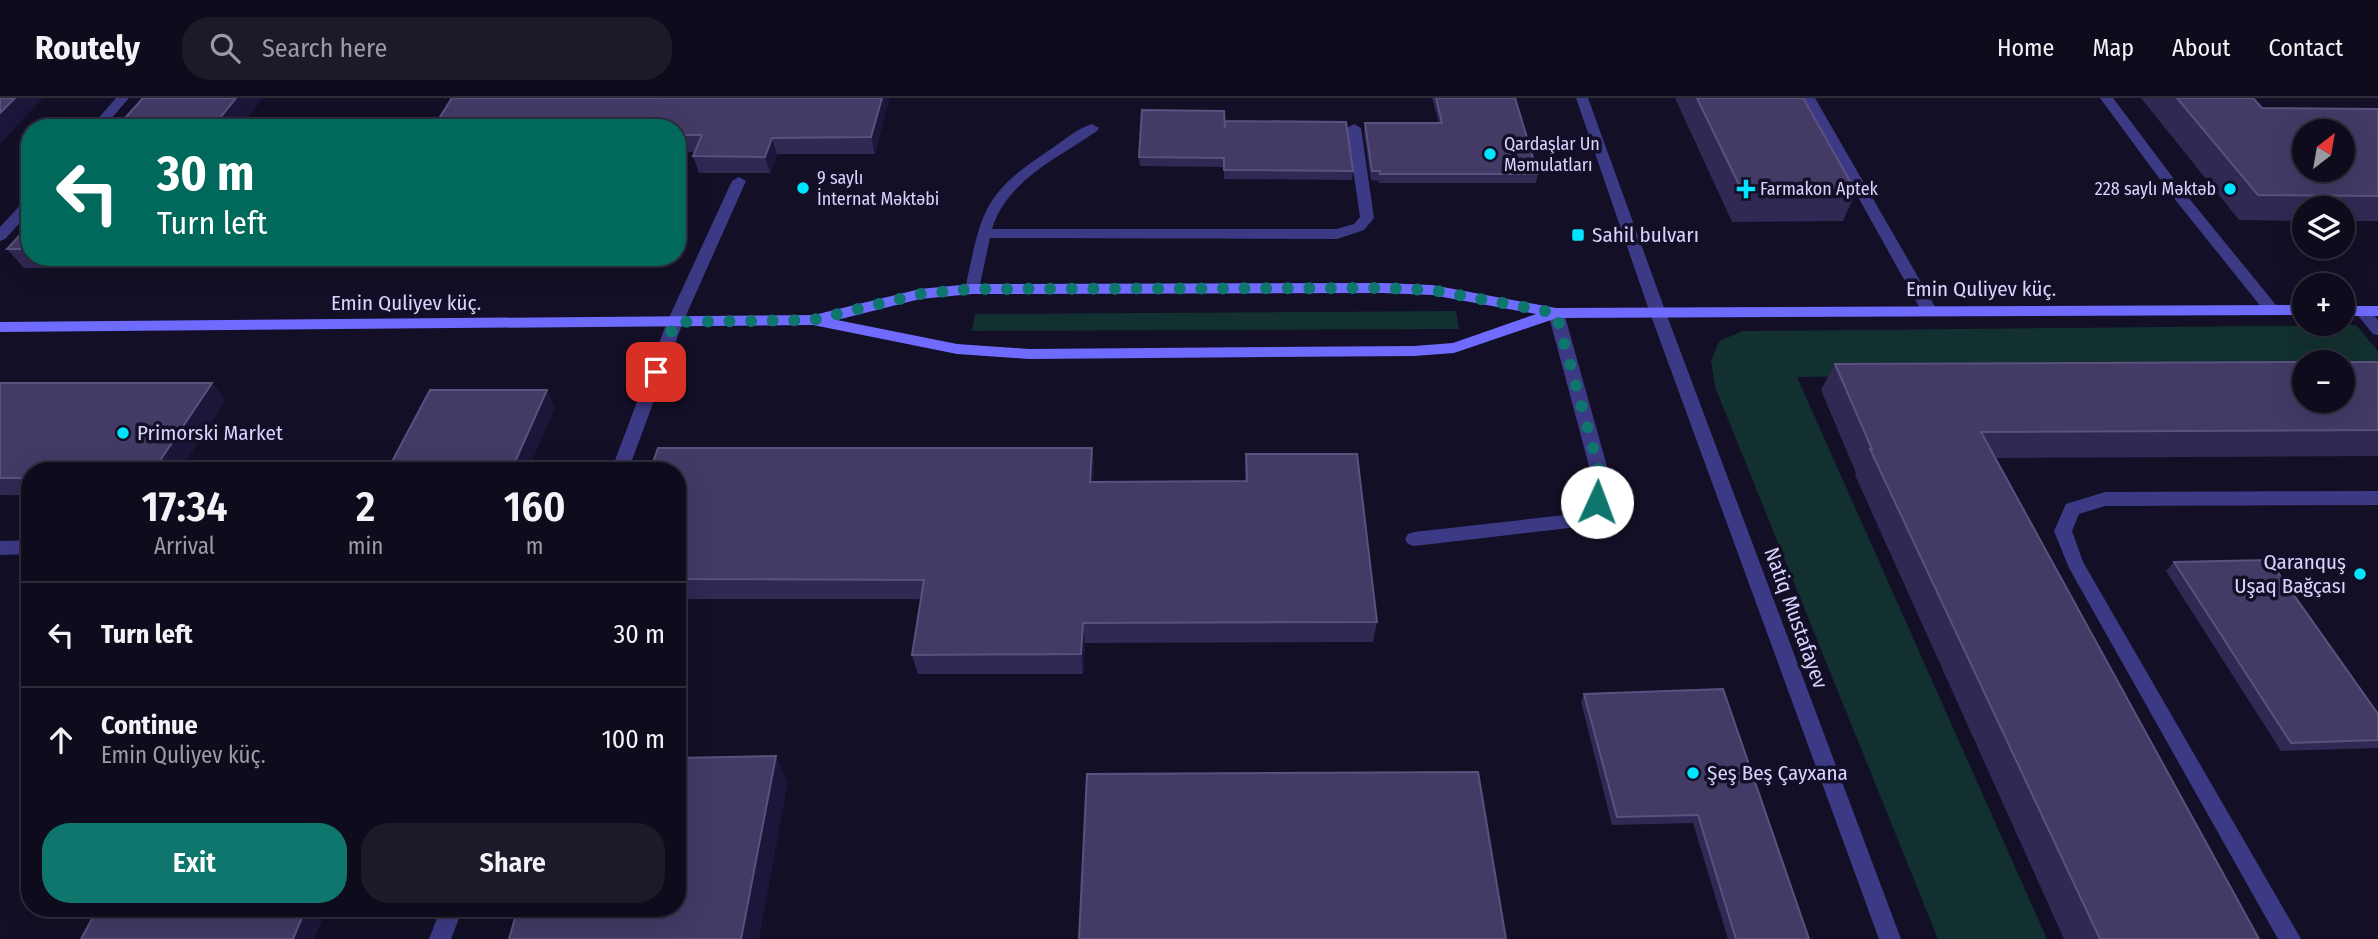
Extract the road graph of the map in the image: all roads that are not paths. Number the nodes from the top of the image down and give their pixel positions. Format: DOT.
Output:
graph roads {
  1 [pos="123,98"];
  2 [pos="1582,98"];
  3 [pos="1809,98"];
  4 [pos="2106,98"];
  5 [pos="104,119"];
  6 [pos="1091,128"];
  7 [pos="1354,128"];
  8 [pos="739,181"];
  9 [pos="21,213"];
  10 [pos="985,233"];
  11 [pos="0,236"];
  12 [pos="972,289"];
  13 [pos="2271,309"];
  14 [pos="1929,310"];
  15 [pos="2292,310"];
  16 [pos="2355,311"];
  17 [pos="2362,311"];
  18 [pos="2378,311"];
  19 [pos="1556,313"];
  20 [pos="1658,313"];
  21 [pos="813,320"];
  22 [pos="675,322"];
  23 [pos="0,327"];
  24 [pos="2378,330"];
  25 [pos="622,462"];
  26 [pos="2378,498"];
  27 [pos="1414,539"];
  28 [pos="21,547"];
  29 [pos="0,548"];
  30 [pos="449,917"];
  31 [pos="440,939"];
  32 [pos="1890,939"];
  33 [pos="2290,939"];
  1 -- 5 [label="street"];
  2 -- 20 [label="street, Natiq Mustafayev"];
  3 -- 14 [label="street"];
  4 -- 13 [label="street"];
  6 -- 10 [label="street"];
  7 -- 10 [label="street"];
  8 -- 22 [label="street"];
  9 -- 11 [label="street"];
  10 -- 12 [label="street"];
  12 -- 19 [label="street"];
  12 -- 21 [label="street"];
  13 -- 14 [label="street, Emin Quliyev küç."];
  13 -- 15 [label="street, Emin Quliyev küç."];
  14 -- 20 [label="street, Emin Quliyev küç."];
  16 -- 17 [label="street"];
  17 -- 18 [label="street"];
  17 -- 24 [label="street"];
  19 -- 20 [label="street, Emin Quliyev küç."];
  19 -- 21 [label="street"];
  19 -- 27 [label="street"];
  20 -- 32 [label="street, Natiq Mustafayev"];
  21 -- 22 [label="street, Emin Quliyev küç."];
  22 -- 23 [label="street, Emin Quliyev küç."];
  22 -- 25 [label="street"];
  26 -- 33 [label="street"];
  28 -- 29 [label="street"];
  30 -- 31 [label="street"];
}
